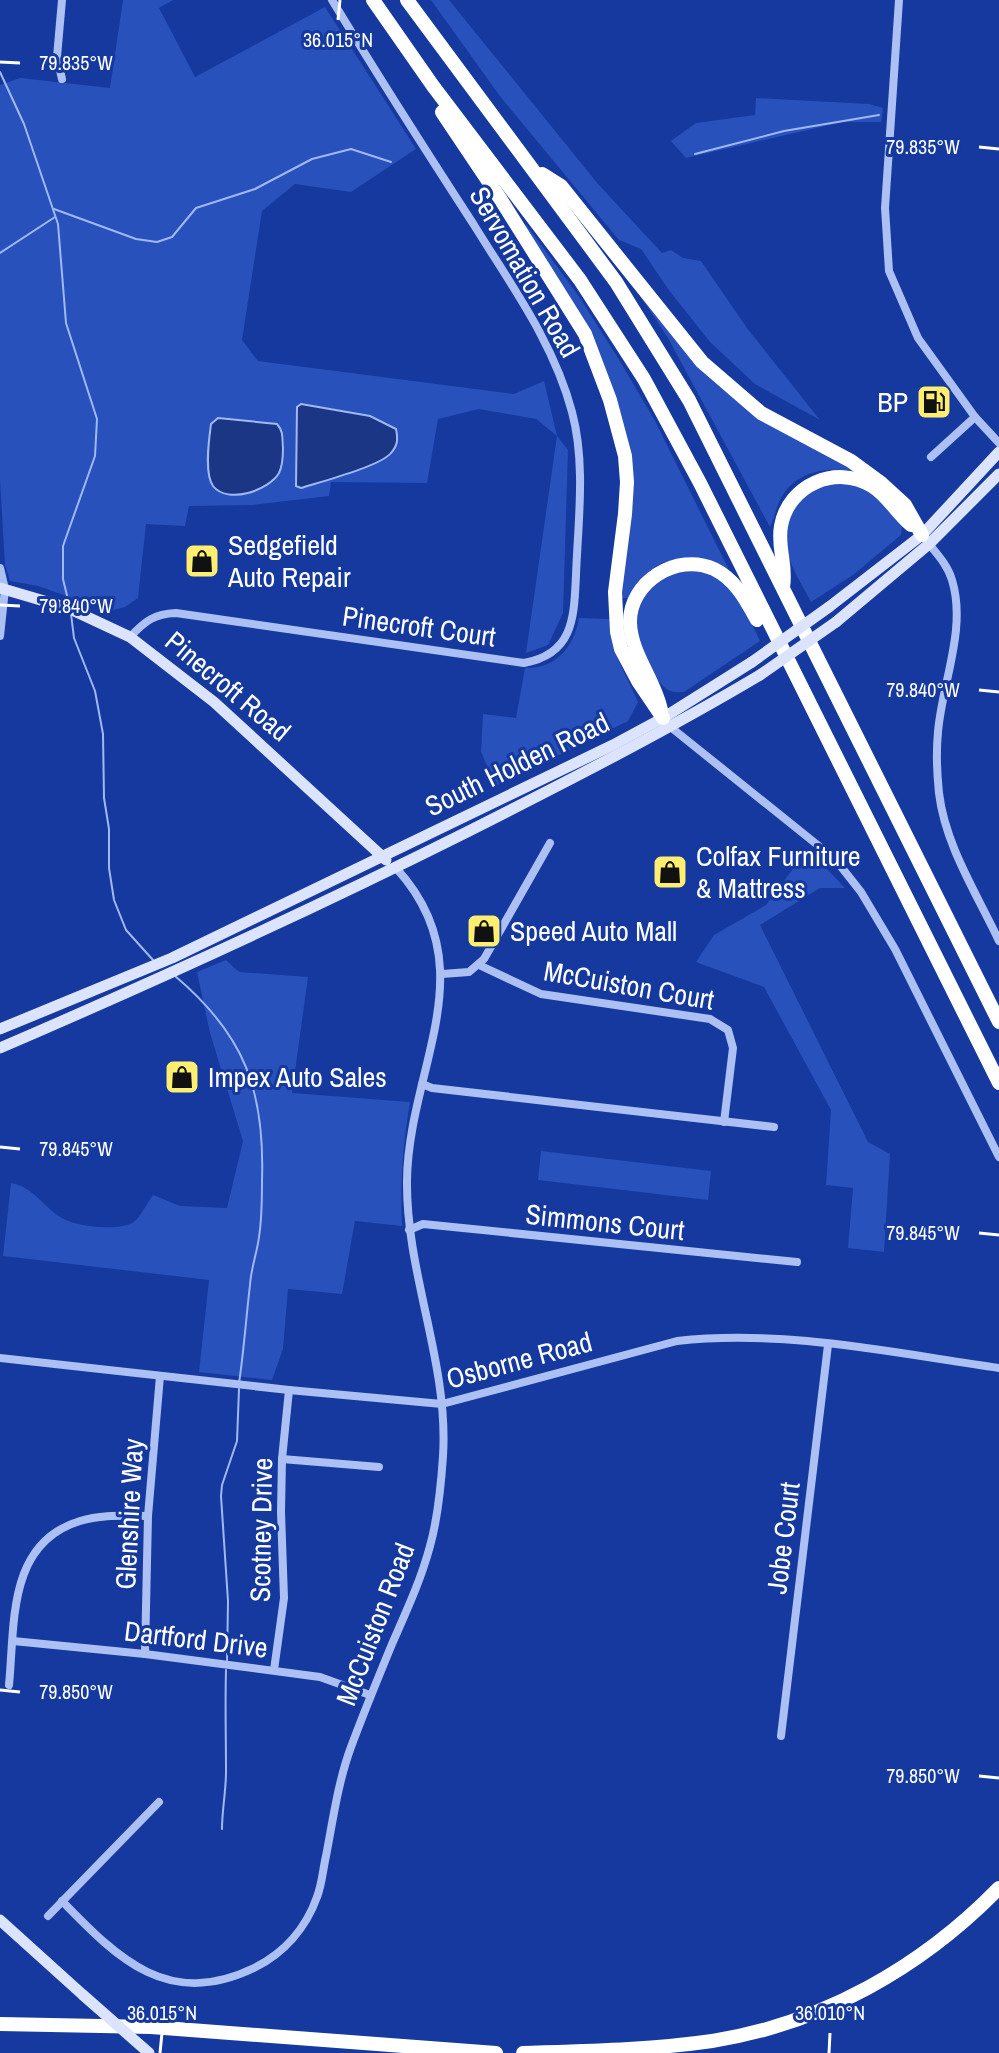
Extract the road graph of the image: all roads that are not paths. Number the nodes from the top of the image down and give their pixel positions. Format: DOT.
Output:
graph roads {
  1 [pos="62,0"];
  2 [pos="332,0"];
  3 [pos="373,0"];
  4 [pos="407,0"];
  5 [pos="899,0"];
  6 [pos="418,66"];
  7 [pos="62,79"];
  8 [pos="531,167"];
  9 [pos="975,417"];
  10 [pos="999,443"];
  11 [pos="999,452"];
  12 [pos="931,457"];
  13 [pos="999,474"];
  14 [pos="926,540"];
  15 [pos="0,568"];
  16 [pos="783,587"];
  17 [pos="3,589"];
  18 [pos="0,636"];
  19 [pos="130,637"];
  20 [pos="561,643"];
  21 [pos="786,658"];
  22 [pos="667,723"];
  23 [pos="550,843"];
  24 [pos="382,856"];
  25 [pos="396,868"];
  26 [pos="999,941"];
  27 [pos="479,965"];
  28 [pos="442,974"];
  29 [pos="999,1022"];
  30 [pos="0,1029"];
  31 [pos="0,1048"];
  32 [pos="996,1076"];
  33 [pos="422,1084"];
  34 [pos="999,1091"];
  35 [pos="724,1122"];
  36 [pos="774,1127"];
  37 [pos="999,1157"];
  38 [pos="409,1230"];
  39 [pos="797,1262"];
  40 [pos="828,1345"];
  41 [pos="0,1358"];
  42 [pos="999,1368"];
  43 [pos="160,1376"];
  44 [pos="289,1390"];
  45 [pos="442,1404"];
  46 [pos="282,1459"];
  47 [pos="379,1467"];
  48 [pos="148,1516"];
  49 [pos="13,1641"];
  50 [pos="145,1654"];
  51 [pos="274,1670"];
  52 [pos="9,1685"];
  53 [pos="370,1695"];
  54 [pos="781,1736"];
  55 [pos="159,1802"];
  56 [pos="999,1888"];
  57 [pos="62,1901"];
  58 [pos="48,1916"];
  59 [pos="0,1920"];
  60 [pos="0,2024"];
  61 [pos="149,2053"];
  62 [pos="496,2053"];
  63 [pos="523,2053"];
  1 -- 7 [label="street"];
  2 -- 20 [label="street, Servomation Road"];
  3 -- 6 [label="highway"];
  4 -- 8 [label="highway"];
  5 -- 9 [label="street"];
  6 -- 21 [label="highway"];
  6 -- 22 [label="highway"];
  8 -- 14 [label="highway"];
  8 -- 16 [label="highway"];
  9 -- 10 [label="street"];
  9 -- 12 [label="street"];
  11 -- 14 [label="main road, South Holden Road"];
  13 -- 14 [label="main road, South Holden Road"];
  14 -- 16 [label="highway"];
  14 -- 22 [label="main road, South Holden Road, bridge"];
  14 -- 22 [label="main road, South Holden Road, bridge"];
  14 -- 26 [label="street"];
  15 -- 17 [label="street"];
  16 -- 29 [label="highway"];
  17 -- 18 [label="street"];
  17 -- 19 [label="main road, Pinecroft Road"];
  19 -- 20 [label="street, Pinecroft Court"];
  19 -- 24 [label="main road, Pinecroft Road"];
  21 -- 22 [label="highway"];
  21 -- 32 [label="highway"];
  22 -- 24 [label="main road, South Holden Road"];
  22 -- 25 [label="main road, South Holden Road"];
  22 -- 37 [label="street"];
  23 -- 27 [label="street"];
  24 -- 25 [label="main road, Pinecroft Road"];
  24 -- 30 [label="main road, South Holden Road"];
  25 -- 28 [label="street, McCuiston Road"];
  25 -- 31 [label="main road, South Holden Road"];
  27 -- 28 [label="street"];
  27 -- 35 [label="street, McCuiston Court"];
  28 -- 33 [label="street, McCuiston Road"];
  32 -- 34 [label="highway"];
  33 -- 35 [label="street"];
  33 -- 38 [label="street, McCuiston Road"];
  35 -- 36 [label="street"];
  38 -- 39 [label="street, Simmons Court"];
  38 -- 45 [label="street, McCuiston Road"];
  40 -- 42 [label="street, Osborne Road"];
  40 -- 45 [label="street, Osborne Road"];
  40 -- 54 [label="street, Jobe Court"];
  41 -- 43 [label="street, Osborne Road"];
  43 -- 44 [label="street, Osborne Road"];
  43 -- 48 [label="street, Glenshire Way"];
  44 -- 45 [label="street, Osborne Road"];
  44 -- 46 [label="street, Scotney Drive"];
  45 -- 53 [label="street, McCuiston Road"];
  46 -- 47 [label="street"];
  46 -- 51 [label="street, Scotney Drive"];
  48 -- 49 [label="street"];
  48 -- 50 [label="street, Glenshire Way"];
  49 -- 50 [label="street, Dartford Drive"];
  49 -- 52 [label="street"];
  50 -- 51 [label="street, Dartford Drive"];
  51 -- 53 [label="street, Dartford Drive"];
  53 -- 57 [label="street, McCuiston Road"];
  55 -- 57 [label="street"];
  56 -- 63 [label="highway"];
  57 -- 58 [label="street"];
  59 -- 61 [label="main road, bridge"];
  60 -- 62 [label="highway"];
}
